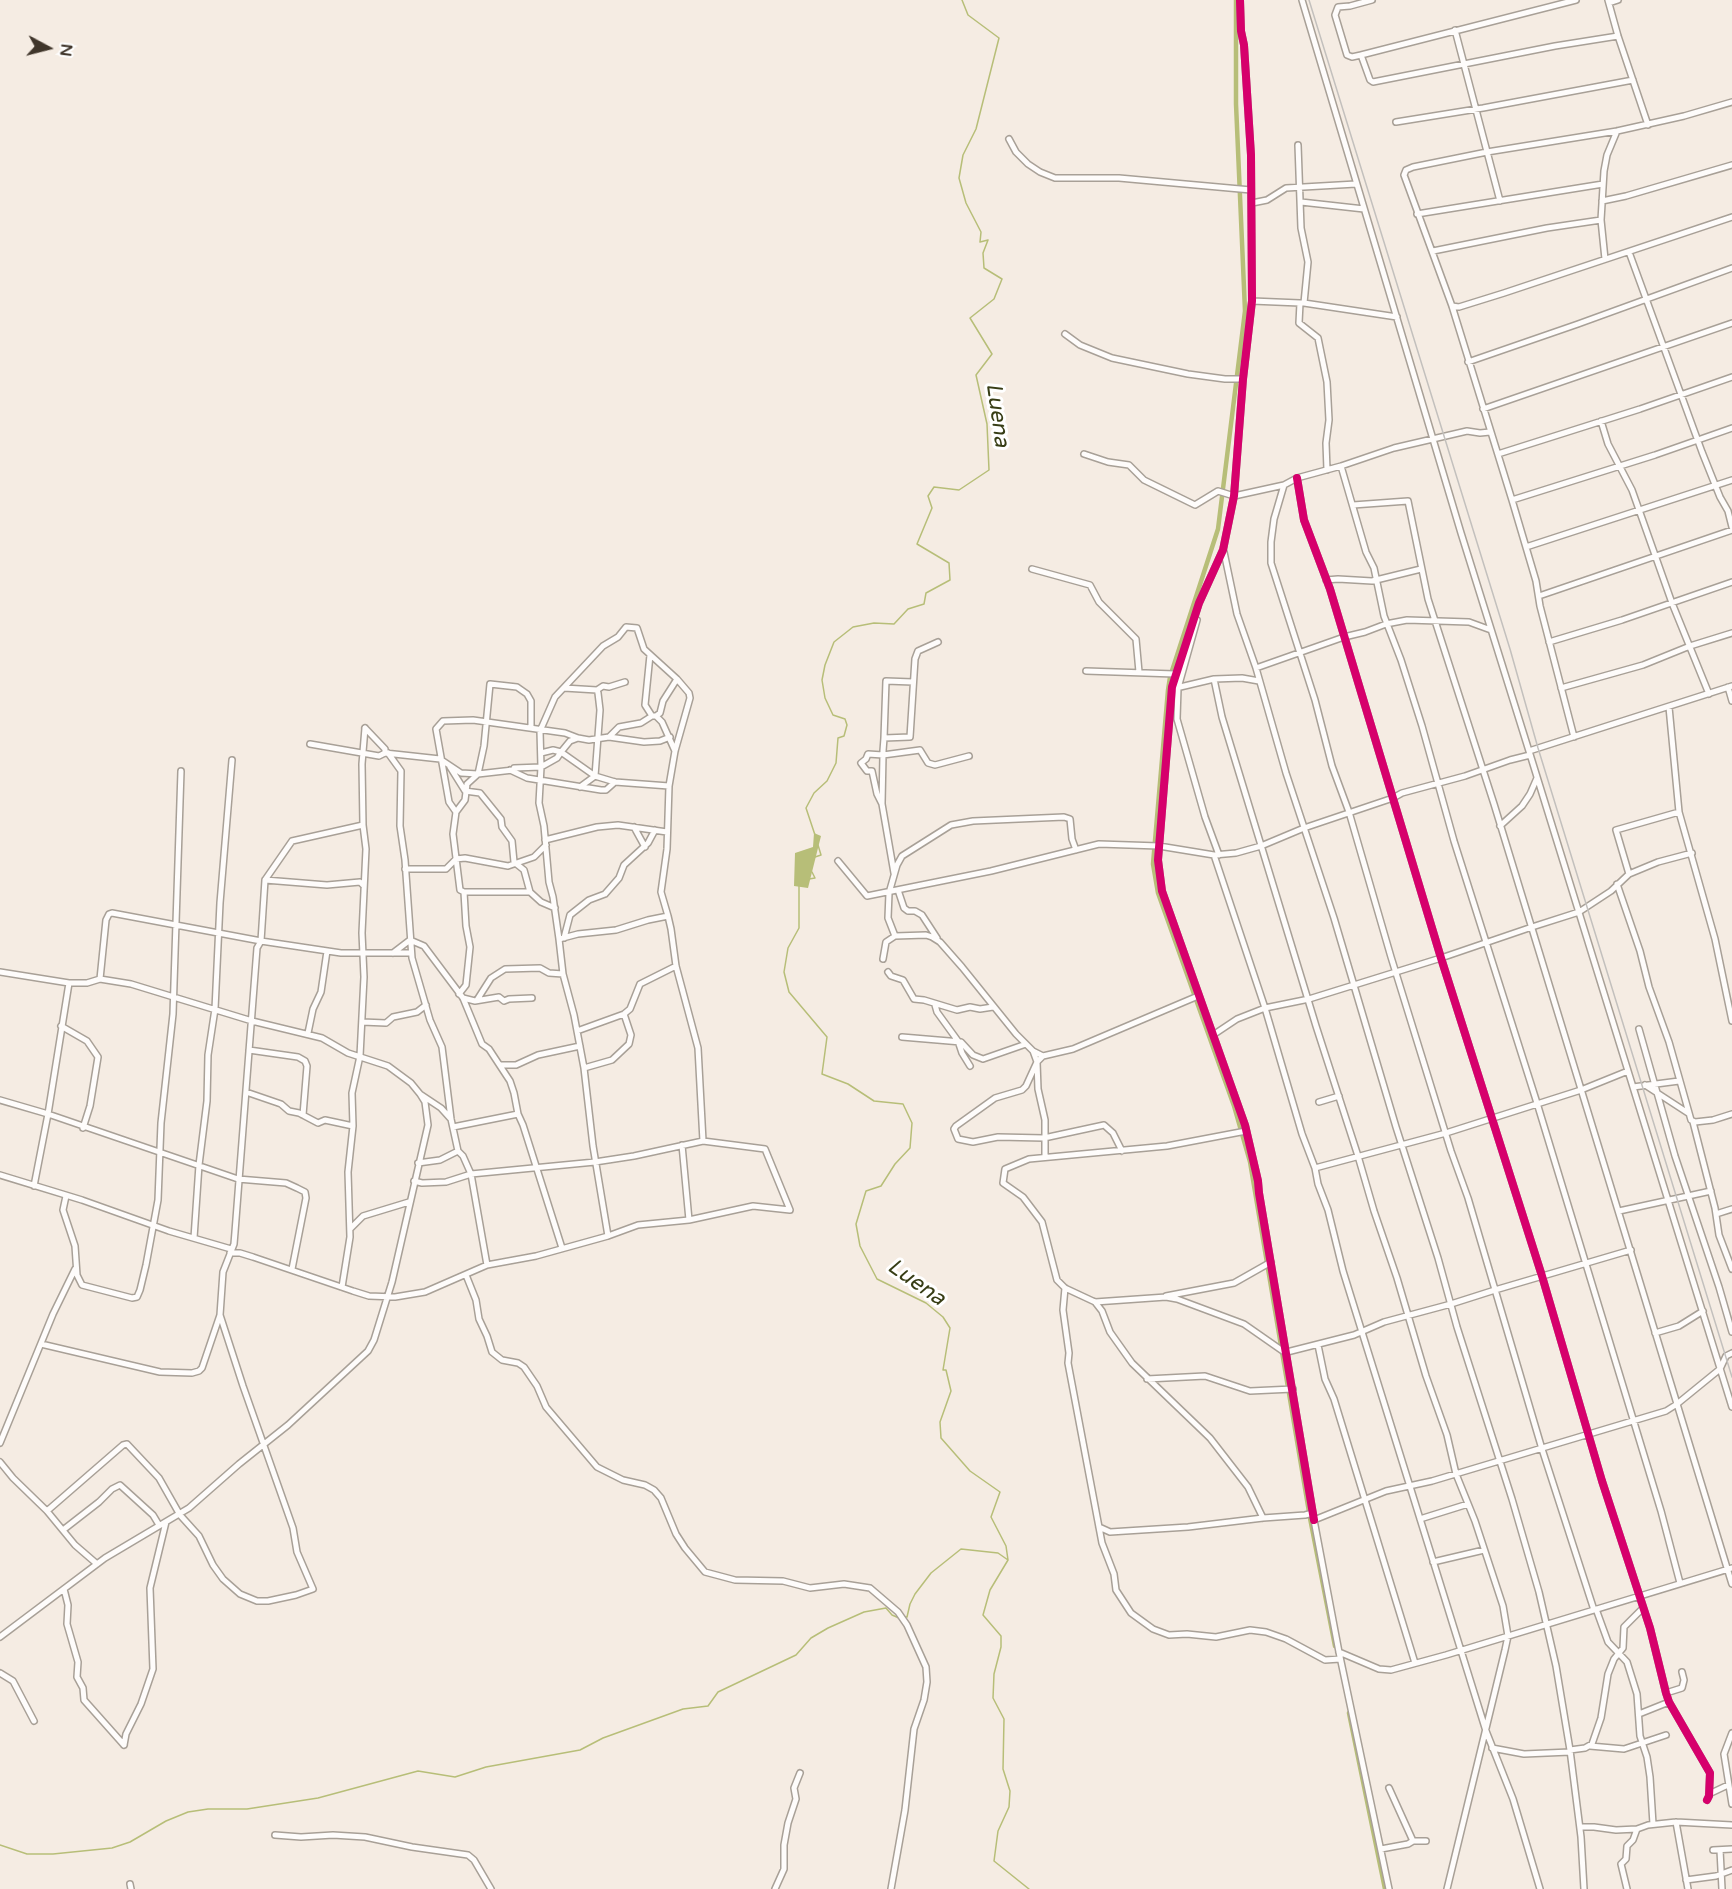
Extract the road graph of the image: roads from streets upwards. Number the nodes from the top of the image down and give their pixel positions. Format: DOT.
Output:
graph roads {
  1 [pos="1240,0"];
  2 [pos="1302,0"];
  3 [pos="1372,0"];
  4 [pos="1576,0"];
  5 [pos="1618,0"];
  6 [pos="1609,1"];
  7 [pos="1455,30"];
  8 [pos="1618,36"];
  9 [pos="1361,55"];
  10 [pos="1464,63"];
  11 [pos="1633,80"];
  12 [pos="1732,102"];
  13 [pos="1475,109"];
  14 [pos="1396,122"];
  15 [pos="1648,124"];
  16 [pos="1617,131"];
  17 [pos="1009,139"];
  18 [pos="1298,145"];
  19 [pos="1487,152"];
  20 [pos="1732,165"];
  21 [pos="1356,184"];
  22 [pos="1603,184"];
  23 [pos="1301,187"];
  24 [pos="1251,190"];
  25 [pos="1500,201"];
  26 [pos="1602,201"];
  27 [pos="1301,202"];
  28 [pos="1252,203"];
  29 [pos="1364,209"];
  30 [pos="1417,214"];
  31 [pos="1732,217"];
  32 [pos="1601,220"];
  33 [pos="1433,251"];
  34 [pos="1629,252"];
  35 [pos="1605,259"];
  36 [pos="1732,268"];
  37 [pos="1646,298"];
  38 [pos="1252,301"];
  39 [pos="1302,303"];
  40 [pos="1452,306"];
  41 [pos="1397,317"];
  42 [pos="1732,322"];
  43 [pos="1065,334"];
  44 [pos="1665,347"];
  45 [pos="1468,362"];
  46 [pos="1732,376"];
  47 [pos="1243,379"];
  48 [pos="1682,394"];
  49 [pos="1483,409"];
  50 [pos="1601,421"];
  51 [pos="1732,428"];
  52 [pos="1490,432"];
  53 [pos="1434,439"];
  54 [pos="1698,440"];
  55 [pos="1084,454"];
  56 [pos="1498,454"];
  57 [pos="1341,466"];
  58 [pos="1618,466"];
  59 [pos="1327,470"];
  60 [pos="1298,478"];
  61 [pos="1732,480"];
  62 [pos="1284,485"];
  63 [pos="1715,485"];
  64 [pos="1234,496"];
  65 [pos="1512,500"];
  66 [pos="1353,505"];
  67 [pos="1639,511"];
  68 [pos="1732,528"];
  69 [pos="1526,547"];
  70 [pos="1223,550"];
  71 [pos="1655,557"];
  72 [pos="1032,569"];
  73 [pos="1421,569"];
  74 [pos="1326,580"];
  75 [pos="1377,580"];
  76 [pos="1732,582"];
  77 [pos="1539,596"];
  78 [pos="1199,603"];
  79 [pos="1672,603"];
  80 [pos="1434,620"];
  81 [pos="1386,624"];
  82 [pos="1491,630"];
  83 [pos="1732,633"];
  84 [pos="1344,636"];
  85 [pos="938,642"];
  86 [pos="1549,642"];
  87 [pos="1690,646"];
  88 [pos="1299,652"];
  89 [pos="650,655"];
  90 [pos="1256,668"];
  91 [pos="1086,671"];
  92 [pos="1139,672"];
  93 [pos="1174,674"];
  94 [pos="677,679"];
  95 [pos="1214,679"];
  96 [pos="1259,681"];
  97 [pos="625,682"];
  98 [pos="913,682"];
  99 [pos="1730,687"];
  100 [pos="564,688"];
  101 [pos="1175,688"];
  102 [pos="1561,688"];
  103 [pos="597,690"];
  104 [pos="1709,693"];
  105 [pos="1732,701"];
  106 [pos="1669,707"];
  107 [pos="653,716"];
  108 [pos="486,722"];
  109 [pos="531,728"];
  110 [pos="540,731"];
  111 [pos="609,737"];
  112 [pos="670,737"];
  113 [pos="1574,737"];
  114 [pos="578,738"];
  115 [pos="597,738"];
  116 [pos="884,738"];
  117 [pos="310,744"];
  118 [pos="675,751"];
  119 [pos="561,752"];
  120 [pos="386,753"];
  121 [pos="540,753"];
  122 [pos="1530,753"];
  123 [pos="363,754"];
  124 [pos="883,755"];
  125 [pos="969,756"];
  126 [pos="441,759"];
  127 [pos="232,760"];
  128 [pos="450,767"];
  129 [pos="541,767"];
  130 [pos="510,770"];
  131 [pos="1483,770"];
  132 [pos="181,771"];
  133 [pos="478,774"];
  134 [pos="595,776"];
  135 [pos="1537,777"];
  136 [pos="540,781"];
  137 [pos="615,782"];
  138 [pos="1437,783"];
  139 [pos="669,786"];
  140 [pos="580,787"];
  141 [pos="465,791"];
  142 [pos="1393,798"];
  143 [pos="882,804"];
  144 [pos="456,812"];
  145 [pos="1348,812"];
  146 [pos="1679,812"];
  147 [pos="363,825"];
  148 [pos="1500,826"];
  149 [pos="634,827"];
  150 [pos="1304,828"];
  151 [pos="655,830"];
  152 [pos="667,832"];
  153 [pos="546,843"];
  154 [pos="1159,846"];
  155 [pos="1261,846"];
  156 [pos="645,847"];
  157 [pos="1076,849"];
  158 [pos="1692,853"];
  159 [pos="1217,855"];
  160 [pos="456,859"];
  161 [pos="838,861"];
  162 [pos="515,864"];
  163 [pos="405,869"];
  164 [pos="1629,874"];
  165 [pos="894,877"];
  166 [pos="265,880"];
  167 [pos="1617,884"];
  168 [pos="363,885"];
  169 [pos="898,890"];
  170 [pos="465,892"];
  171 [pos="530,892"];
  172 [pos="889,893"];
  173 [pos="555,908"];
  174 [pos="1579,912"];
  175 [pos="668,916"];
  176 [pos="176,925"];
  177 [pos="1532,927"];
  178 [pos="219,934"];
  179 [pos="895,936"];
  180 [pos="561,938"];
  181 [pos="410,940"];
  182 [pos="261,941"];
  183 [pos="940,942"];
  184 [pos="1487,943"];
  185 [pos="327,951"];
  186 [pos="393,953"];
  187 [pos="411,953"];
  188 [pos="363,954"];
  189 [pos="1441,958"];
  190 [pos="883,959"];
  191 [pos="676,966"];
  192 [pos="1396,971"];
  193 [pos="0,972"];
  194 [pos="888,972"];
  195 [pos="563,974"];
  196 [pos="100,979"];
  197 [pos="69,983"];
  198 [pos="1353,984"];
  199 [pos="173,996"];
  200 [pos="461,996"];
  201 [pos="1198,996"];
  202 [pos="532,998"];
  203 [pos="1309,999"];
  204 [pos="476,1000"];
  205 [pos="426,1005"];
  206 [pos="935,1005"];
  207 [pos="993,1007"];
  208 [pos="1264,1008"];
  209 [pos="215,1009"];
  210 [pos="469,1010"];
  211 [pos="624,1014"];
  212 [pos="1732,1020"];
  213 [pos="252,1021"];
  214 [pos="362,1022"];
  215 [pos="61,1026"];
  216 [pos="1640,1029"];
  217 [pos="577,1031"];
  218 [pos="308,1034"];
  219 [pos="1213,1035"];
  220 [pos="902,1036"];
  221 [pos="958,1041"];
  222 [pos="1026,1044"];
  223 [pos="580,1046"];
  224 [pos="249,1050"];
  225 [pos="1033,1051"];
  226 [pos="360,1056"];
  227 [pos="1043,1056"];
  228 [pos="1037,1062"];
  229 [pos="501,1065"];
  230 [pos="970,1066"];
  231 [pos="584,1068"];
  232 [pos="1628,1071"];
  233 [pos="1679,1081"];
  234 [pos="1655,1084"];
  235 [pos="1645,1086"];
  236 [pos="1633,1087"];
  237 [pos="1581,1089"];
  238 [pos="246,1092"];
  239 [pos="420,1094"];
  240 [pos="1659,1095"];
  241 [pos="1339,1096"];
  242 [pos="0,1100"];
  243 [pos="1319,1102"];
  244 [pos="1537,1103"];
  245 [pos="1688,1113"];
  246 [pos="48,1114"];
  247 [pos="518,1114"];
  248 [pos="1732,1114"];
  249 [pos="303,1115"];
  250 [pos="1491,1117"];
  251 [pos="451,1119"];
  252 [pos="1693,1122"];
  253 [pos="353,1126"];
  254 [pos="453,1127"];
  255 [pos="83,1128"];
  256 [pos="1246,1131"];
  257 [pos="1446,1133"];
  258 [pos="1044,1138"];
  259 [pos="703,1141"];
  260 [pos="1402,1144"];
  261 [pos="682,1145"];
  262 [pos="1122,1150"];
  263 [pos="458,1151"];
  264 [pos="160,1153"];
  265 [pos="1045,1156"];
  266 [pos="1358,1156"];
  267 [pos="596,1162"];
  268 [pos="418,1163"];
  269 [pos="200,1165"];
  270 [pos="536,1166"];
  271 [pos="1315,1168"];
  272 [pos="471,1174"];
  273 [pos="0,1175"];
  274 [pos="238,1179"];
  275 [pos="414,1181"];
  276 [pos="422,1183"];
  277 [pos="34,1186"];
  278 [pos="412,1190"];
  279 [pos="1711,1191"];
  280 [pos="66,1196"];
  281 [pos="1688,1197"];
  282 [pos="1668,1200"];
  283 [pos="409,1202"];
  284 [pos="349,1208"];
  285 [pos="1732,1209"];
  286 [pos="1619,1211"];
  287 [pos="1716,1214"];
  288 [pos="363,1216"];
  289 [pos="689,1220"];
  290 [pos="155,1226"];
  291 [pos="350,1230"];
  292 [pos="609,1236"];
  293 [pos="195,1238"];
  294 [pos="232,1248"];
  295 [pos="562,1248"];
  296 [pos="1631,1250"];
  297 [pos="1271,1262"];
  298 [pos="1586,1264"];
  299 [pos="487,1265"];
  300 [pos="76,1267"];
  301 [pos="292,1269"];
  302 [pos="1732,1269"];
  303 [pos="466,1275"];
  304 [pos="1542,1276"];
  305 [pos="342,1287"];
  306 [pos="1065,1288"];
  307 [pos="1495,1290"];
  308 [pos="1166,1296"];
  309 [pos="388,1298"];
  310 [pos="1095,1302"];
  311 [pos="1451,1304"];
  312 [pos="1703,1311"];
  313 [pos="220,1315"];
  314 [pos="1409,1315"];
  315 [pos="1362,1332"];
  316 [pos="1732,1332"];
  317 [pos="1655,1333"];
  318 [pos="41,1344"];
  319 [pos="1318,1345"];
  320 [pos="1287,1353"];
  321 [pos="1732,1353"];
  322 [pos="1720,1369"];
  323 [pos="1147,1379"];
  324 [pos="1293,1389"];
  325 [pos="1677,1404"];
  326 [pos="1732,1407"];
  327 [pos="1634,1420"];
  328 [pos="1589,1434"];
  329 [pos="0,1443"];
  330 [pos="264,1443"];
  331 [pos="1542,1449"];
  332 [pos="1500,1460"];
  333 [pos="0,1462"];
  334 [pos="1456,1474"];
  335 [pos="1409,1485"];
  336 [pos="1365,1498"];
  337 [pos="1468,1504"];
  338 [pos="47,1511"];
  339 [pos="180,1515"];
  340 [pos="1314,1516"];
  341 [pos="1263,1518"];
  342 [pos="1420,1519"];
  343 [pos="166,1522"];
  344 [pos="159,1525"];
  345 [pos="1099,1527"];
  346 [pos="63,1530"];
  347 [pos="152,1530"];
  348 [pos="163,1535"];
  349 [pos="1484,1550"];
  350 [pos="1433,1562"];
  351 [pos="97,1564"];
  352 [pos="1729,1568"];
  353 [pos="1680,1583"];
  354 [pos="1732,1584"];
  355 [pos="64,1588"];
  356 [pos="1640,1596"];
  357 [pos="1643,1608"];
  358 [pos="1595,1610"];
  359 [pos="1547,1623"];
  360 [pos="1508,1636"];
  361 [pos="0,1637"];
  362 [pos="1461,1650"];
  363 [pos="1339,1652"];
  364 [pos="1619,1653"];
  365 [pos="1340,1659"];
  366 [pos="1415,1663"];
  367 [pos="1682,1672"];
  368 [pos="0,1673"];
  369 [pos="1666,1694"];
  370 [pos="1669,1702"];
  371 [pos="1639,1714"];
  372 [pos="34,1721"];
  373 [pos="1486,1731"];
  374 [pos="1732,1733"];
  375 [pos="1666,1735"];
  376 [pos="1642,1743"];
  377 [pos="1590,1746"];
  378 [pos="1492,1748"];
  379 [pos="1570,1751"];
  380 [pos="800,1773"];
  381 [pos="1728,1785"];
  382 [pos="1389,1788"];
  383 [pos="1732,1804"];
  384 [pos="1676,1822"];
  385 [pos="1653,1824"];
  386 [pos="1732,1825"];
  387 [pos="1580,1827"];
  388 [pos="1637,1829"];
  389 [pos="275,1835"];
  390 [pos="1413,1841"];
  391 [pos="1426,1841"];
  392 [pos="1381,1849"];
  393 [pos="1732,1849"];
  394 [pos="1713,1850"];
  395 [pos="1720,1850"];
  396 [pos="1732,1870"];
  397 [pos="1722,1874"];
  398 [pos="1686,1880"];
  399 [pos="491,1889"];
  400 [pos="776,1889"];
  401 [pos="891,1889"];
  402 [pos="1389,1889"];
  403 [pos="1447,1889"];
  404 [pos="1540,1889"];
  405 [pos="1584,1889"];
  406 [pos="1627,1889"];
  407 [pos="1688,1889"];
  408 [pos="1722,1889"];
  1 -- 24 [label="street"];
  2 -- 21 [label="street"];
  3 -- 9 [label="street"];
  4 -- 7 [label="street"];
  5 -- 6 [label="street"];
  6 -- 8 [label="street"];
  7 -- 9 [label="street"];
  7 -- 10 [label="street"];
  8 -- 10 [label="street"];
  8 -- 11 [label="street"];
  9 -- 10 [label="street"];
  10 -- 13 [label="street"];
  11 -- 13 [label="street"];
  11 -- 15 [label="street"];
  12 -- 15 [label="street"];
  13 -- 14 [label="street"];
  13 -- 19 [label="street"];
  15 -- 16 [label="street"];
  16 -- 19 [label="street"];
  16 -- 22 [label="street"];
  17 -- 24 [label="street"];
  18 -- 23 [label="street"];
  19 -- 25 [label="street"];
  19 -- 30 [label="street"];
  20 -- 26 [label="street"];
  21 -- 23 [label="street"];
  21 -- 29 [label="street"];
  22 -- 25 [label="street"];
  22 -- 26 [label="street"];
  23 -- 27 [label="street"];
  23 -- 28 [label="street"];
  24 -- 28 [label="street"];
  25 -- 30 [label="street"];
  26 -- 32 [label="street"];
  27 -- 29 [label="street"];
  27 -- 39 [label="street"];
  28 -- 38 [label="street"];
  29 -- 41 [label="street"];
  30 -- 33 [label="street"];
  31 -- 34 [label="street"];
  32 -- 33 [label="street"];
  32 -- 35 [label="street"];
  33 -- 40 [label="street"];
  34 -- 35 [label="street"];
  34 -- 37 [label="street"];
  35 -- 40 [label="street"];
  36 -- 37 [label="street"];
  37 -- 44 [label="street"];
  37 -- 45 [label="street"];
  38 -- 39 [label="street"];
  38 -- 47 [label="street"];
  39 -- 41 [label="street"];
  39 -- 59 [label="street"];
  40 -- 45 [label="street"];
  41 -- 53 [label="street"];
  42 -- 44 [label="street"];
  43 -- 47 [label="street"];
  44 -- 48 [label="street"];
  44 -- 49 [label="street"];
  45 -- 49 [label="street"];
  46 -- 48 [label="street"];
  47 -- 64 [label="street"];
  48 -- 50 [label="street"];
  48 -- 54 [label="street"];
  49 -- 52 [label="street"];
  50 -- 56 [label="street"];
  50 -- 58 [label="street"];
  51 -- 54 [label="street"];
  52 -- 53 [label="street"];
  52 -- 56 [label="street"];
  53 -- 57 [label="street"];
  53 -- 82 [label="street"];
  54 -- 58 [label="street"];
  54 -- 63 [label="street"];
  55 -- 64 [label="street"];
  56 -- 65 [label="street"];
  57 -- 59 [label="street"];
  57 -- 66 [label="street"];
  58 -- 65 [label="street"];
  58 -- 67 [label="street"];
  59 -- 60 [label="street"];
  60 -- 62 [label="street"];
  60 -- 74 [label="street"];
  61 -- 63 [label="street"];
  62 -- 64 [label="street"];
  62 -- 88 [label="street"];
  63 -- 67 [label="street"];
  63 -- 68 [label="street"];
  64 -- 70 [label="street"];
  65 -- 69 [label="street"];
  66 -- 73 [label="street"];
  66 -- 75 [label="street"];
  67 -- 69 [label="street"];
  67 -- 71 [label="street"];
  68 -- 71 [label="street"];
  69 -- 77 [label="street"];
  70 -- 78 [label="street"];
  70 -- 90 [label="street"];
  71 -- 77 [label="street"];
  71 -- 79 [label="street"];
  72 -- 92 [label="street"];
  73 -- 75 [label="street"];
  73 -- 80 [label="street"];
  74 -- 75 [label="street"];
  74 -- 84 [label="street"];
  75 -- 81 [label="street"];
  76 -- 79 [label="street"];
  77 -- 86 [label="street"];
  78 -- 93 [label="street"];
  78 -- 101 [label="street"];
  79 -- 86 [label="street"];
  79 -- 87 [label="street"];
  80 -- 81 [label="street"];
  80 -- 82 [label="street"];
  80 -- 131 [label="street"];
  81 -- 84 [label="street"];
  81 -- 138 [label="street"];
  82 -- 122 [label="street"];
  83 -- 87 [label="street"];
  84 -- 88 [label="street"];
  84 -- 142 [label="street"];
  85 -- 98 [label="street"];
  86 -- 102 [label="street"];
  87 -- 102 [label="street"];
  87 -- 104 [label="street"];
  88 -- 90 [label="street"];
  88 -- 145 [label="street"];
  89 -- 94 [label="street"];
  89 -- 100 [label="street"];
  89 -- 107 [label="street"];
  90 -- 96 [label="street"];
  91 -- 92 [label="street"];
  92 -- 93 [label="street"];
  93 -- 101 [label="street"];
  94 -- 107 [label="street"];
  94 -- 118 [label="street"];
  95 -- 96 [label="street"];
  95 -- 101 [label="street"];
  95 -- 155 [label="street"];
  96 -- 150 [label="street"];
  97 -- 103 [label="street"];
  98 -- 116 [label="street"];
  98 -- 116 [label="street"];
  99 -- 104 [label="street"];
  99 -- 105 [label="street"];
  100 -- 103 [label="street"];
  100 -- 110 [label="street"];
  101 -- 154 [label="street"];
  101 -- 159 [label="street"];
  102 -- 113 [label="street"];
  103 -- 115 [label="street"];
  104 -- 106 [label="street"];
  106 -- 113 [label="street"];
  106 -- 146 [label="street"];
  107 -- 111 [label="street"];
  107 -- 112 [label="street"];
  108 -- 109 [label="street"];
  108 -- 109 [label="street"];
  108 -- 126 [label="street"];
  108 -- 133 [label="street"];
  109 -- 110 [label="street"];
  110 -- 114 [label="street"];
  110 -- 121 [label="street"];
  111 -- 112 [label="street"];
  111 -- 115 [label="street"];
  112 -- 118 [label="street"];
  113 -- 122 [label="street"];
  114 -- 115 [label="street"];
  114 -- 119 [label="street"];
  115 -- 134 [label="street"];
  116 -- 124 [label="street"];
  117 -- 123 [label="street"];
  118 -- 139 [label="street"];
  119 -- 121 [label="street"];
  119 -- 129 [label="street"];
  119 -- 134 [label="street"];
  120 -- 123 [label="street"];
  120 -- 123 [label="street"];
  120 -- 126 [label="street"];
  120 -- 163 [label="street"];
  121 -- 129 [label="street"];
  122 -- 131 [label="street"];
  122 -- 135 [label="street"];
  123 -- 147 [label="street"];
  124 -- 125 [label="street"];
  124 -- 143 [label="street"];
  124 -- 143 [label="street"];
  126 -- 128 [label="street"];
  126 -- 144 [label="street"];
  127 -- 178 [label="street"];
  128 -- 133 [label="street"];
  128 -- 141 [label="street"];
  129 -- 130 [label="street"];
  129 -- 136 [label="street"];
  130 -- 133 [label="street"];
  130 -- 136 [label="street"];
  131 -- 138 [label="street"];
  131 -- 148 [label="street"];
  132 -- 176 [label="street"];
  133 -- 141 [label="street"];
  134 -- 137 [label="street"];
  134 -- 140 [label="street"];
  135 -- 148 [label="street"];
  135 -- 174 [label="street"];
  136 -- 140 [label="street"];
  136 -- 153 [label="street"];
  137 -- 139 [label="street"];
  137 -- 140 [label="street"];
  138 -- 142 [label="street"];
  138 -- 184 [label="street"];
  139 -- 152 [label="street"];
  141 -- 144 [label="street"];
  141 -- 162 [label="street"];
  142 -- 145 [label="street"];
  142 -- 189 [label="street"];
  143 -- 165 [label="street"];
  144 -- 160 [label="street"];
  145 -- 150 [label="street"];
  145 -- 192 [label="street"];
  146 -- 158 [label="street"];
  146 -- 164 [label="street"];
  147 -- 166 [label="street"];
  147 -- 168 [label="street"];
  148 -- 177 [label="street"];
  149 -- 151 [label="street"];
  149 -- 153 [label="street"];
  149 -- 156 [label="street"];
  150 -- 155 [label="street"];
  150 -- 198 [label="street"];
  151 -- 152 [label="street"];
  151 -- 156 [label="street"];
  152 -- 175 [label="street"];
  153 -- 162 [label="street"];
  153 -- 173 [label="street"];
  154 -- 157 [label="street"];
  154 -- 159 [label="street"];
  154 -- 201 [label="street"];
  155 -- 159 [label="street"];
  155 -- 203 [label="street"];
  156 -- 180 [label="street"];
  157 -- 165 [label="street"];
  157 -- 169 [label="street"];
  158 -- 164 [label="street"];
  158 -- 212 [label="street"];
  159 -- 208 [label="street"];
  160 -- 162 [label="street"];
  160 -- 163 [label="street"];
  160 -- 170 [label="street"];
  161 -- 172 [label="street"];
  162 -- 171 [label="street"];
  163 -- 181 [label="street"];
  164 -- 167 [label="street"];
  165 -- 172 [label="street"];
  166 -- 168 [label="street"];
  166 -- 182 [label="street"];
  167 -- 174 [label="street"];
  167 -- 233 [label="street"];
  168 -- 188 [label="street"];
  169 -- 172 [label="street"];
  169 -- 183 [label="street"];
  170 -- 171 [label="street"];
  170 -- 200 [label="street"];
  171 -- 173 [label="street"];
  172 -- 179 [label="street"];
  173 -- 180 [label="street"];
  174 -- 177 [label="street"];
  174 -- 232 [label="street"];
  175 -- 180 [label="street"];
  175 -- 191 [label="street"];
  176 -- 178 [label="street"];
  176 -- 196 [label="street"];
  176 -- 199 [label="street"];
  177 -- 184 [label="street"];
  177 -- 237 [label="street"];
  178 -- 182 [label="street"];
  178 -- 209 [label="street"];
  179 -- 183 [label="street"];
  179 -- 190 [label="street"];
  180 -- 195 [label="street"];
  181 -- 186 [label="street"];
  181 -- 187 [label="street"];
  181 -- 200 [label="street"];
  182 -- 185 [label="street"];
  182 -- 213 [label="street"];
  183 -- 207 [label="street"];
  184 -- 189 [label="street"];
  184 -- 244 [label="street"];
  185 -- 188 [label="street"];
  185 -- 218 [label="street"];
  186 -- 187 [label="street"];
  186 -- 188 [label="street"];
  187 -- 205 [label="street"];
  188 -- 214 [label="street"];
  189 -- 192 [label="street"];
  189 -- 250 [label="street"];
  191 -- 211 [label="street"];
  191 -- 259 [label="street"];
  192 -- 198 [label="street"];
  192 -- 257 [label="street"];
  193 -- 197 [label="street"];
  194 -- 206 [label="street"];
  195 -- 204 [label="street"];
  195 -- 217 [label="street"];
  196 -- 197 [label="street"];
  196 -- 199 [label="street"];
  197 -- 215 [label="street"];
  198 -- 203 [label="street"];
  198 -- 260 [label="street"];
  199 -- 209 [label="street"];
  199 -- 264 [label="street"];
  200 -- 204 [label="street"];
  200 -- 210 [label="street"];
  201 -- 219 [label="street"];
  201 -- 227 [label="street"];
  202 -- 204 [label="street"];
  203 -- 208 [label="street"];
  203 -- 241 [label="street"];
  204 -- 210 [label="street"];
  205 -- 214 [label="street"];
  205 -- 251 [label="street"];
  206 -- 207 [label="street"];
  206 -- 221 [label="street"];
  207 -- 222 [label="street"];
  208 -- 219 [label="street"];
  208 -- 271 [label="street"];
  209 -- 213 [label="street"];
  209 -- 269 [label="street"];
  210 -- 229 [label="street"];
  211 -- 217 [label="street"];
  211 -- 231 [label="street"];
  213 -- 218 [label="street"];
  213 -- 224 [label="street"];
  214 -- 226 [label="street"];
  215 -- 246 [label="street"];
  215 -- 255 [label="street"];
  216 -- 234 [label="street"];
  217 -- 223 [label="street"];
  218 -- 226 [label="street"];
  219 -- 256 [label="street"];
  220 -- 221 [label="street"];
  221 -- 222 [label="street"];
  221 -- 230 [label="street"];
  222 -- 225 [label="street"];
  223 -- 229 [label="street"];
  223 -- 231 [label="street"];
  224 -- 238 [label="street"];
  224 -- 249 [label="street"];
  225 -- 227 [label="street"];
  225 -- 228 [label="street"];
  226 -- 239 [label="street"];
  226 -- 253 [label="street"];
  227 -- 228 [label="street"];
  228 -- 258 [label="street"];
  228 -- 258 [label="street"];
  229 -- 247 [label="street"];
  231 -- 267 [label="street"];
  232 -- 236 [label="street"];
  232 -- 237 [label="street"];
  233 -- 234 [label="street"];
  233 -- 245 [label="street"];
  234 -- 235 [label="street"];
  234 -- 240 [label="street"];
  235 -- 236 [label="street"];
  235 -- 240 [label="street"];
  236 -- 282 [label="street"];
  237 -- 244 [label="street"];
  237 -- 286 [label="street"];
  238 -- 249 [label="street"];
  238 -- 274 [label="street"];
  239 -- 251 [label="street"];
  239 -- 268 [label="street"];
  240 -- 245 [label="street"];
  240 -- 281 [label="street"];
  241 -- 243 [label="street"];
  241 -- 266 [label="street"];
  242 -- 246 [label="street"];
  244 -- 250 [label="street"];
  244 -- 298 [label="street"];
  245 -- 252 [label="street"];
  246 -- 255 [label="street"];
  246 -- 277 [label="street"];
  247 -- 254 [label="street"];
  247 -- 270 [label="street"];
  248 -- 252 [label="street"];
  249 -- 253 [label="street"];
  250 -- 257 [label="street"];
  250 -- 304 [label="street"];
  251 -- 254 [label="street"];
  252 -- 279 [label="street"];
  253 -- 284 [label="street"];
  254 -- 263 [label="street"];
  255 -- 264 [label="street"];
  256 -- 262 [label="street"];
  256 -- 297 [label="street"];
  257 -- 260 [label="street"];
  257 -- 307 [label="street"];
  258 -- 262 [label="street"];
  258 -- 265 [label="street"];
  259 -- 261 [label="street"];
  259 -- 289 [label="street"];
  260 -- 266 [label="street"];
  260 -- 311 [label="street"];
  261 -- 267 [label="street"];
  261 -- 289 [label="street"];
  262 -- 265 [label="street"];
  263 -- 268 [label="street"];
  263 -- 272 [label="street"];
  264 -- 269 [label="street"];
  264 -- 290 [label="street"];
  265 -- 306 [label="street"];
  266 -- 271 [label="street"];
  266 -- 314 [label="street"];
  267 -- 270 [label="street"];
  267 -- 292 [label="street"];
  268 -- 275 [label="street"];
  269 -- 274 [label="street"];
  269 -- 293 [label="street"];
  270 -- 272 [label="street"];
  270 -- 295 [label="street"];
  271 -- 315 [label="street"];
  272 -- 276 [label="street"];
  272 -- 299 [label="street"];
  273 -- 277 [label="street"];
  274 -- 294 [label="street"];
  274 -- 301 [label="street"];
  275 -- 276 [label="street"];
  275 -- 278 [label="street"];
  276 -- 278 [label="street"];
  277 -- 280 [label="street"];
  278 -- 283 [label="street"];
  279 -- 281 [label="street"];
  279 -- 287 [label="street"];
  280 -- 290 [label="street"];
  280 -- 300 [label="street"];
  281 -- 282 [label="street"];
  281 -- 316 [label="street"];
  282 -- 286 [label="street"];
  282 -- 312 [label="street"];
  283 -- 288 [label="street"];
  283 -- 309 [label="street"];
  284 -- 288 [label="street"];
  284 -- 291 [label="street"];
  285 -- 287 [label="street"];
  286 -- 296 [label="street"];
  287 -- 302 [label="street"];
  288 -- 291 [label="street"];
  289 -- 292 [label="street"];
  290 -- 293 [label="street"];
  290 -- 300 [label="street"];
  291 -- 305 [label="street"];
  292 -- 295 [label="street"];
  293 -- 294 [label="street"];
  294 -- 301 [label="street"];
  294 -- 313 [label="street"];
  295 -- 299 [label="street"];
  296 -- 298 [label="street"];
  296 -- 317 [label="street"];
  297 -- 308 [label="street"];
  297 -- 320 [label="street"];
  298 -- 304 [label="street"];
  298 -- 327 [label="street"];
  299 -- 303 [label="street"];
  300 -- 318 [label="street"];
  301 -- 305 [label="street"];
  303 -- 309 [label="street"];
  303 -- 401 [label="street"];
  304 -- 307 [label="street"];
  304 -- 328 [label="street"];
  305 -- 309 [label="street"];
  306 -- 310 [label="street"];
  306 -- 345 [label="street"];
  307 -- 311 [label="street"];
  307 -- 331 [label="street"];
  308 -- 310 [label="street"];
  308 -- 320 [label="street"];
  309 -- 330 [label="street"];
  310 -- 323 [label="street"];
  311 -- 314 [label="street"];
  311 -- 332 [label="street"];
  312 -- 317 [label="street"];
  312 -- 322 [label="street"];
  313 -- 318 [label="street"];
  313 -- 330 [label="street"];
  314 -- 315 [label="street"];
  314 -- 334 [label="street"];
  315 -- 319 [label="street"];
  315 -- 335 [label="street"];
  317 -- 325 [label="street"];
  318 -- 329 [label="street"];
  319 -- 320 [label="street"];
  319 -- 336 [label="street"];
  320 -- 324 [label="street"];
  321 -- 322 [label="street"];
  322 -- 325 [label="street"];
  322 -- 326 [label="street"];
  323 -- 324 [label="street"];
  323 -- 341 [label="street"];
  324 -- 340 [label="street"];
  325 -- 327 [label="street"];
  325 -- 352 [label="street"];
  327 -- 328 [label="street"];
  327 -- 353 [label="street"];
  328 -- 331 [label="street"];
  328 -- 356 [label="street"];
  330 -- 339 [label="street"];
  330 -- 339 [label="street"];
  331 -- 332 [label="street"];
  331 -- 358 [label="street"];
  332 -- 334 [label="street"];
  332 -- 359 [label="street"];
  333 -- 338 [label="street"];
  334 -- 335 [label="street"];
  334 -- 337 [label="street"];
  335 -- 336 [label="street"];
  335 -- 342 [label="street"];
  336 -- 340 [label="street"];
  336 -- 366 [label="street"];
  337 -- 342 [label="street"];
  337 -- 349 [label="street"];
  338 -- 339 [label="street"];
  338 -- 346 [label="street"];
  339 -- 343 [label="street"];
  340 -- 341 [label="street"];
  340 -- 363 [label="street"];
  341 -- 345 [label="street"];
  342 -- 350 [label="street"];
  343 -- 344 [label="street"];
  343 -- 348 [label="street"];
  344 -- 346 [label="street"];
  344 -- 347 [label="street"];
  345 -- 365 [label="street"];
  346 -- 351 [label="street"];
  347 -- 348 [label="street"];
  347 -- 351 [label="street"];
  348 -- 355 [label="street"];
  349 -- 350 [label="street"];
  349 -- 360 [label="street"];
  350 -- 362 [label="street"];
  351 -- 355 [label="street"];
  352 -- 353 [label="street"];
  352 -- 354 [label="street"];
  353 -- 356 [label="street"];
  355 -- 361 [label="street"];
  356 -- 357 [label="street"];
  356 -- 358 [label="street"];
  357 -- 364 [label="street"];
  357 -- 369 [label="street"];
  358 -- 359 [label="street"];
  358 -- 364 [label="street"];
  359 -- 360 [label="street"];
  359 -- 379 [label="street"];
  360 -- 362 [label="street"];
  360 -- 373 [label="street"];
  362 -- 366 [label="street"];
  362 -- 373 [label="street"];
  363 -- 365 [label="street"];
  363 -- 366 [label="street"];
  364 -- 371 [label="street"];
  364 -- 377 [label="street"];
  365 -- 392 [label="street"];
  367 -- 369 [label="street"];
  368 -- 372 [label="street"];
  369 -- 370 [label="street"];
  370 -- 371 [label="street"];
  370 -- 381 [label="street"];
  371 -- 376 [label="street"];
  373 -- 378 [label="street"];
  373 -- 403 [label="street"];
  374 -- 381 [label="street"];
  375 -- 376 [label="street"];
  376 -- 377 [label="street"];
  376 -- 385 [label="street"];
  377 -- 379 [label="street"];
  378 -- 379 [label="street"];
  378 -- 404 [label="street"];
  379 -- 387 [label="street"];
  380 -- 400 [label="street"];
  381 -- 383 [label="street"];
  382 -- 390 [label="street"];
  384 -- 385 [label="street"];
  384 -- 386 [label="street"];
  384 -- 398 [label="street"];
  385 -- 388 [label="street"];
  387 -- 388 [label="street"];
  387 -- 405 [label="street"];
  388 -- 406 [label="street"];
  389 -- 399 [label="street"];
  390 -- 391 [label="street"];
  390 -- 392 [label="street"];
  392 -- 402 [label="street"];
  393 -- 395 [label="street"];
  394 -- 395 [label="street"];
  395 -- 397 [label="street"];
  396 -- 397 [label="street"];
  397 -- 398 [label="street"];
  397 -- 408 [label="street"];
  398 -- 407 [label="street"];
}
